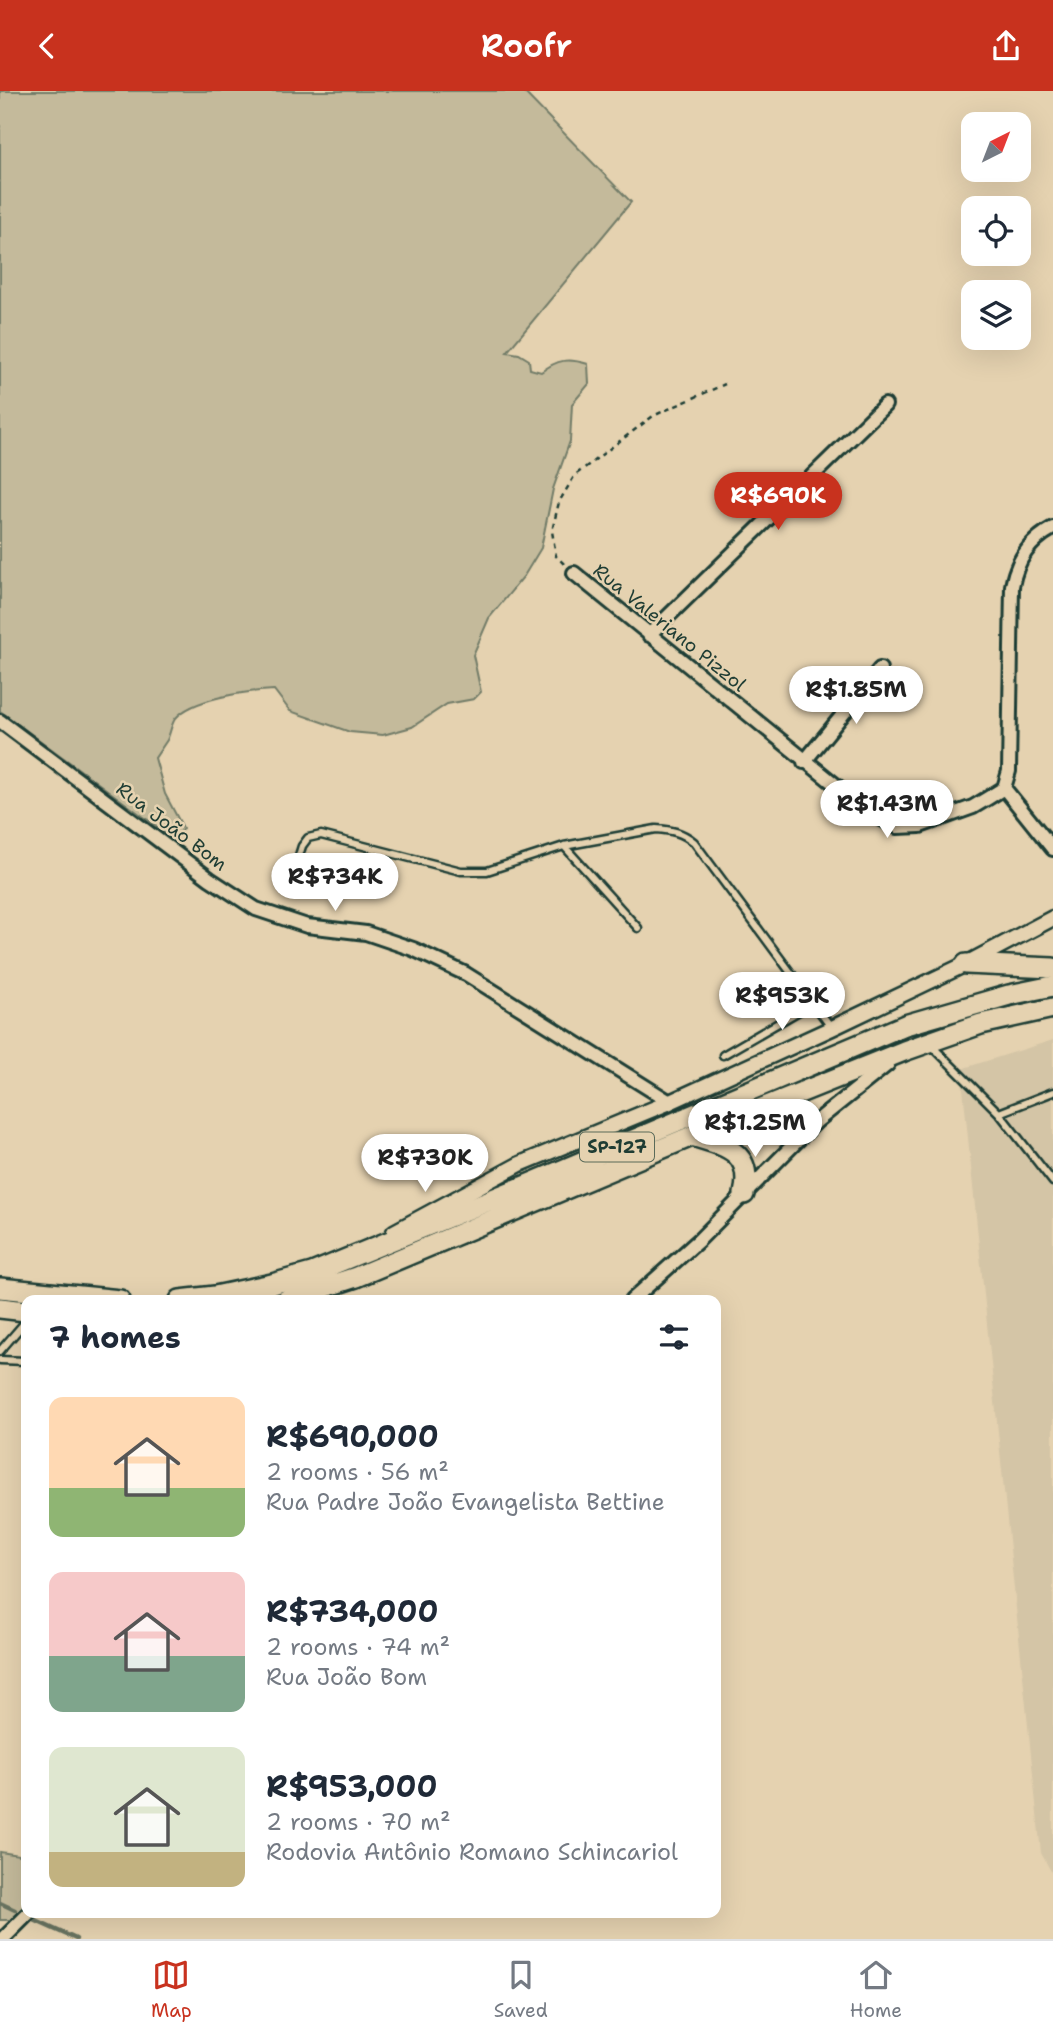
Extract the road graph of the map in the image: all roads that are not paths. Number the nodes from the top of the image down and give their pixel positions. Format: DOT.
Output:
graph roads {
  1 [pos="885,405"];
  2 [pos="1053,528"];
  3 [pos="574,573"];
  4 [pos="649,635"];
  5 [pos="880,669"];
  6 [pos="0,721"];
  7 [pos="804,762"];
  8 [pos="1004,788"];
  9 [pos="564,846"];
  10 [pos="1053,849"];
  11 [pos="289,888"];
  12 [pos="1053,918"];
  13 [pos="638,928"];
  14 [pos="966,964"];
  15 [pos="1053,968"];
  16 [pos="1053,986"];
  17 [pos="813,1003"];
  18 [pos="1053,1008"];
  19 [pos="832,1028"];
  20 [pos="928,1042"];
  21 [pos="904,1051"];
  22 [pos="723,1055"];
  23 [pos="1053,1093"];
  24 [pos="670,1102"];
  25 [pos="999,1112"];
  26 [pos="692,1136"];
  27 [pos="1053,1182"];
  28 [pos="744,1193"];
  29 [pos="349,1258"];
  30 [pos="0,1288"];
  31 [pos="70,1295"];
  32 [pos="220,1295"];
  33 [pos="301,1295"];
  34 [pos="638,1295"];
  35 [pos="0,1308"];
  36 [pos="21,1310"];
  37 [pos="21,1327"];
  38 [pos="0,1351"];
  39 [pos="0,1360"];
  40 [pos="21,1360"];
  41 [pos="25,1918"];
  42 [pos="12,1936"];
  1 -- 4 [label="street"];
  2 -- 8 [label="street"];
  3 -- 4 [label="street, Rua Valeriano Pizzol"];
  4 -- 7 [label="street, Rua Valeriano Pizzol"];
  5 -- 7 [label="street"];
  6 -- 24 [label="street, Rua João Bom"];
  7 -- 8 [label="street, Rua Valeriano Pizzol"];
  8 -- 10 [label="street"];
  9 -- 11 [label="lane"];
  9 -- 13 [label="lane"];
  9 -- 17 [label="lane"];
  12 -- 14 [label="street"];
  14 -- 15 [label="highway"];
  14 -- 19 [label="street"];
  16 -- 29 [label="highway, SP-127"];
  17 -- 19 [label="lane"];
  17 -- 22 [label="lane"];
  18 -- 20 [label="highway, SP-127"];
  19 -- 24 [label="street"];
  20 -- 21 [label="highway, SP-127"];
  20 -- 25 [label="lane"];
  21 -- 26 [label="highway, SP-127"];
  21 -- 28 [label="street"];
  23 -- 25 [label="lane"];
  24 -- 29 [label="street"];
  25 -- 27 [label="lane"];
  26 -- 28 [label="highway"];
  26 -- 33 [label="highway, SP-127"];
  28 -- 34 [label="street"];
  29 -- 32 [label="highway, SP-127"];
  30 -- 31 [label="highway"];
  35 -- 36 [label="highway"];
  37 -- 38 [label="lane"];
  39 -- 40 [label="lane"];
  41 -- 42 [label="street"];
}
